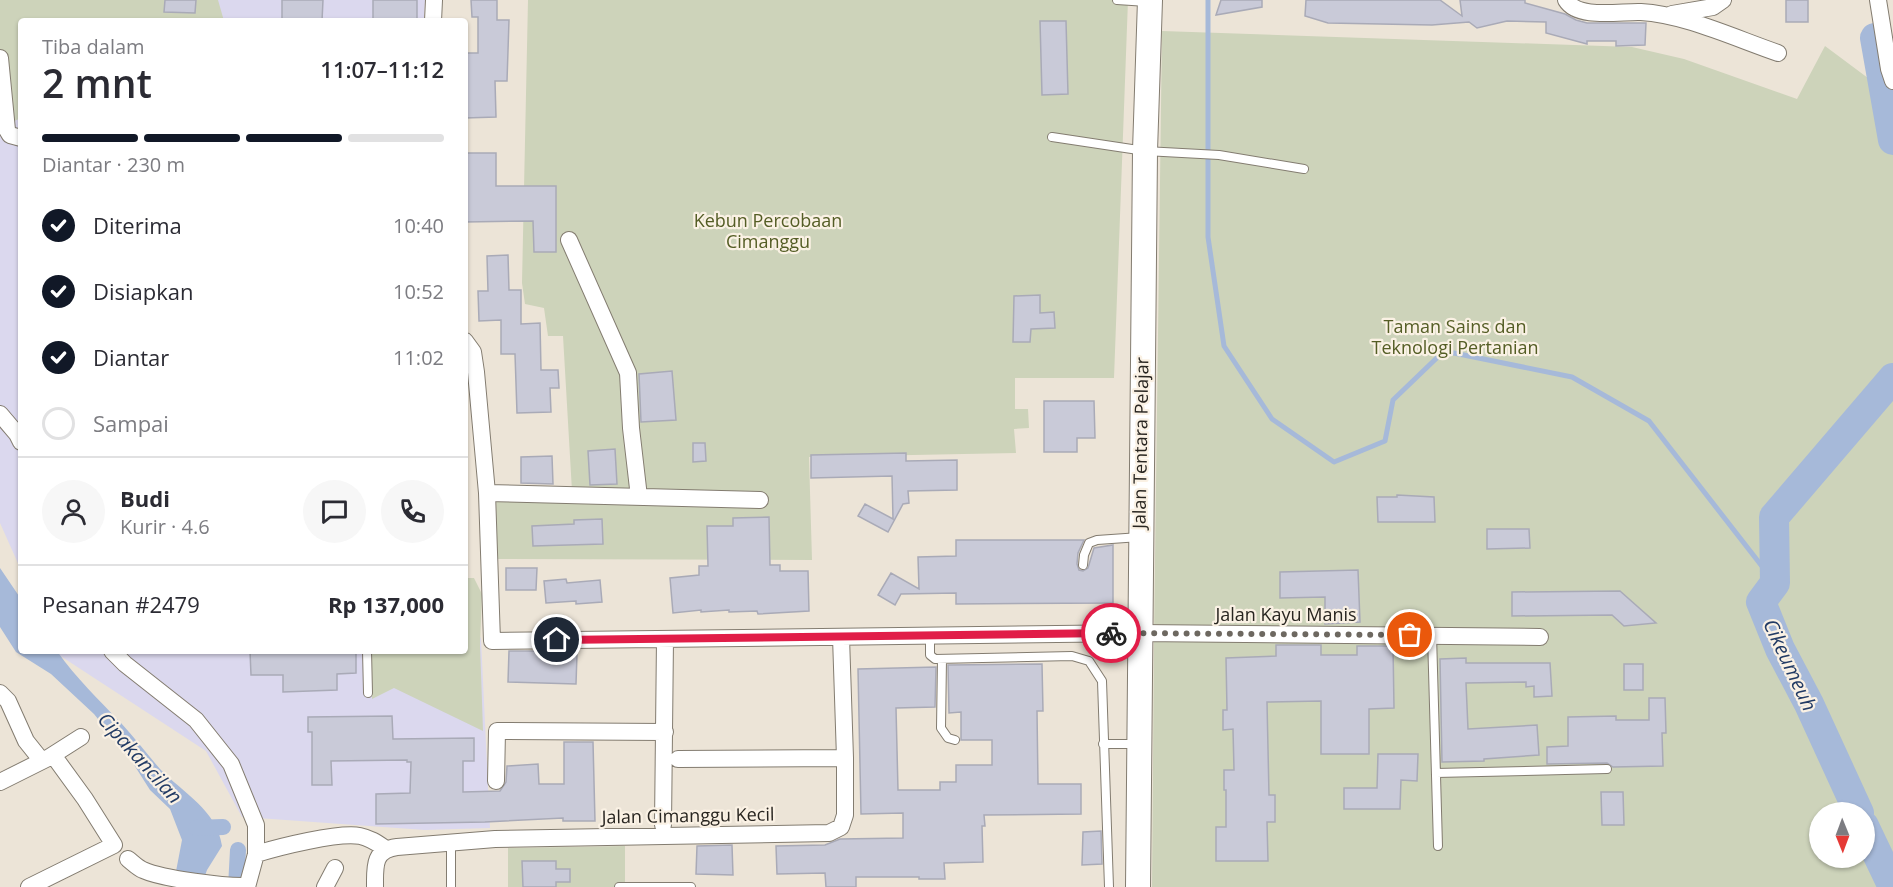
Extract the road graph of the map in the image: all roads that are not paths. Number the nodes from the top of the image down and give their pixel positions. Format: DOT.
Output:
graph roads {
  1 [pos="434,0"];
  2 [pos="1117,0"];
  3 [pos="1566,0"];
  4 [pos="1723,0"];
  5 [pos="1878,0"];
  6 [pos="1150,1"];
  7 [pos="1665,15"];
  8 [pos="433,18"];
  9 [pos="1778,52"];
  10 [pos="0,58"];
  11 [pos="1891,75"];
  12 [pos="18,137"];
  13 [pos="1052,137"];
  14 [pos="1145,151"];
  15 [pos="1304,169"];
  16 [pos="568,240"];
  17 [pos="468,346"];
  18 [pos="0,414"];
  19 [pos="18,436"];
  20 [pos="487,493"];
  21 [pos="639,497"];
  22 [pos="760,500"];
  23 [pos="1140,537"];
  24 [pos="1083,565"];
  25 [pos="1139,633"];
  26 [pos="1432,635"];
  27 [pos="930,636"];
  28 [pos="841,637"];
  29 [pos="1540,637"];
  30 [pos="665,639"];
  31 [pos="115,654"];
  32 [pos="367,654"];
  33 [pos="942,659"];
  34 [pos="0,693"];
  35 [pos="368,693"];
  36 [pos="665,732"];
  37 [pos="81,737"];
  38 [pos="955,740"];
  39 [pos="1104,744"];
  40 [pos="1140,744"];
  41 [pos="48,758"];
  42 [pos="845,758"];
  43 [pos="678,759"];
  44 [pos="1606,769"];
  45 [pos="1436,772"];
  46 [pos="496,781"];
  47 [pos="0,782"];
  48 [pos="663,825"];
  49 [pos="451,843"];
  50 [pos="1438,846"];
  51 [pos="386,849"];
  52 [pos="256,854"];
  53 [pos="128,859"];
  54 [pos="335,868"];
  55 [pos="244,886"];
  56 [pos="29,887"];
  57 [pos="325,887"];
  58 [pos="375,887"];
  59 [pos="450,887"];
  60 [pos="619,887"];
  61 [pos="691,887"];
  62 [pos="1109,887"];
  63 [pos="1138,887"];
  1 -- 8 [label="street"];
  2 -- 6 [label="lane"];
  3 -- 7 [label="street"];
  4 -- 7 [label="street"];
  5 -- 11 [label="street"];
  6 -- 14 [label="main road, Jalan Tentara Pelajar"];
  7 -- 9 [label="street"];
  10 -- 12 [label="street"];
  13 -- 14 [label="lane"];
  14 -- 15 [label="lane"];
  14 -- 23 [label="main road, Jalan Tentara Pelajar"];
  16 -- 21 [label="street"];
  17 -- 20 [label="street"];
  18 -- 19 [label="street"];
  20 -- 21 [label="street"];
  20 -- 30 [label="street"];
  21 -- 22 [label="street"];
  23 -- 24 [label="lane"];
  23 -- 25 [label="main road, Jalan Tentara Pelajar"];
  25 -- 26 [label="street, Jalan Kayu Manis"];
  25 -- 27 [label="street"];
  25 -- 40 [label="main road, Jalan Tentara Pelajar"];
  26 -- 29 [label="street, Jalan Kayu Manis"];
  26 -- 45 [label="lane"];
  27 -- 28 [label="street"];
  27 -- 33 [label="lane"];
  28 -- 30 [label="street"];
  28 -- 42 [label="street, Jalan Cimanggu Kecil"];
  30 -- 36 [label="street"];
  31 -- 52 [label="street"];
  32 -- 35 [label="lane"];
  33 -- 38 [label="lane"];
  33 -- 39 [label="lane"];
  34 -- 41 [label="street"];
  36 -- 46 [label="street"];
  36 -- 48 [label="street"];
  37 -- 41 [label="street"];
  39 -- 40 [label="lane"];
  39 -- 62 [label="lane"];
  40 -- 63 [label="main road, Jalan Tentara Pelajar"];
  41 -- 47 [label="street"];
  41 -- 56 [label="street"];
  42 -- 43 [label="street"];
  42 -- 49 [label="street, Jalan Cimanggu Kecil"];
  44 -- 45 [label="lane"];
  45 -- 50 [label="lane"];
  49 -- 51 [label="street, Jalan Cimanggu Kecil"];
  49 -- 59 [label="lane"];
  51 -- 52 [label="street"];
  51 -- 58 [label="street"];
  52 -- 55 [label="street"];
  53 -- 55 [label="street"];
  54 -- 57 [label="street"];
  60 -- 61 [label="lane"];
}
